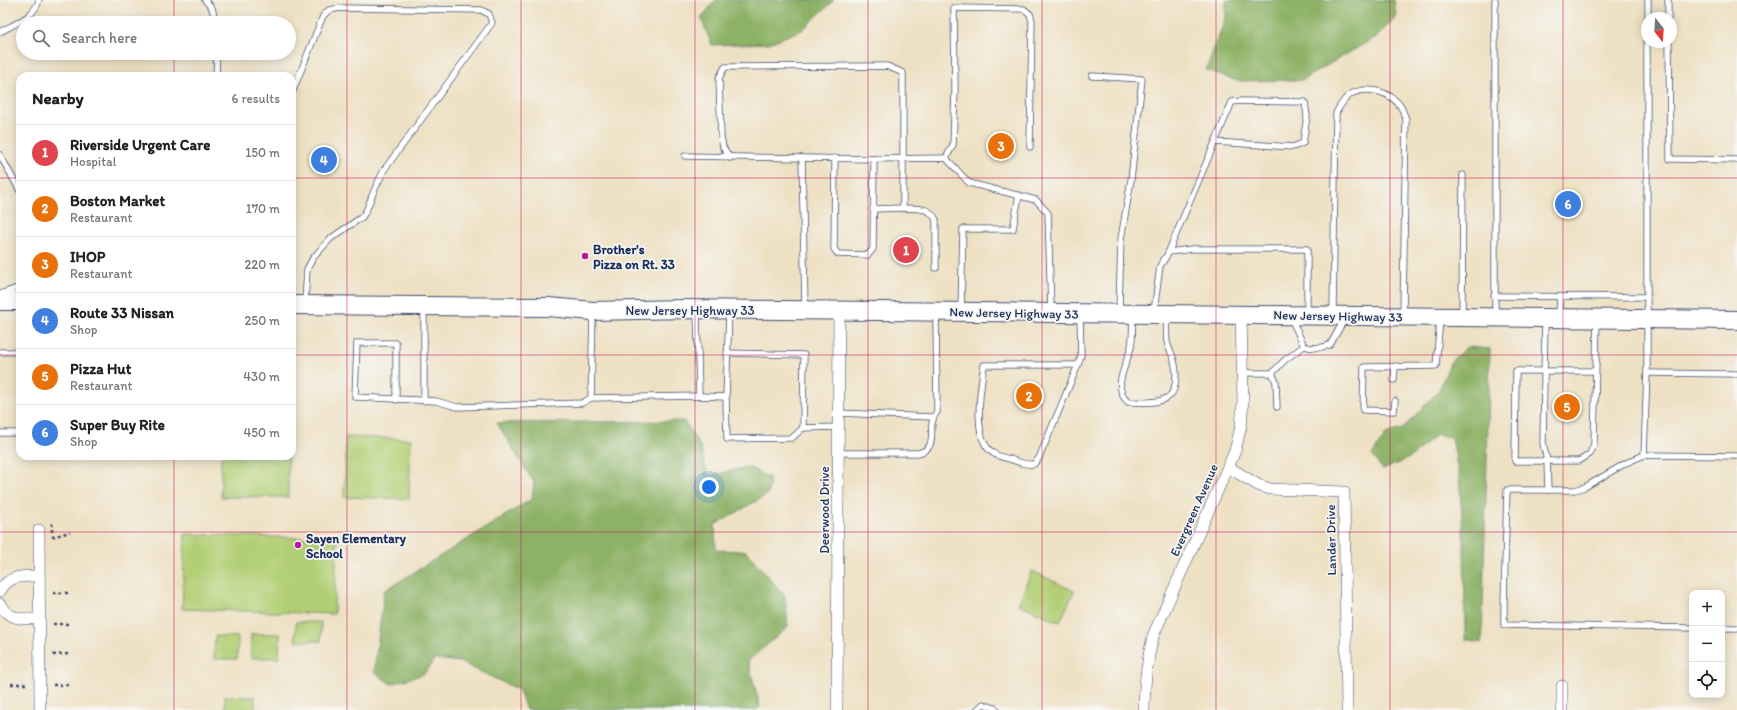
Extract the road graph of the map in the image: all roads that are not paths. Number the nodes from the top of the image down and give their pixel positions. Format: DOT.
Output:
graph roads {
  1 [pos="39,0"];
  2 [pos="205,0"];
  3 [pos="1495,0"];
  4 [pos="1648,0"];
  5 [pos="1668,0"];
  6 [pos="1648,12"];
  7 [pos="1668,12"];
  8 [pos="28,16"];
  9 [pos="214,16"];
  10 [pos="16,23"];
  11 [pos="0,32"];
  12 [pos="1647,48"];
  13 [pos="1669,48"];
  14 [pos="217,60"];
  15 [pos="216,72"];
  16 [pos="1092,76"];
  17 [pos="296,83"];
  18 [pos="1215,142"];
  19 [pos="1030,147"];
  20 [pos="0,155"];
  21 [pos="685,156"];
  22 [pos="730,158"];
  23 [pos="802,158"];
  24 [pos="835,158"];
  25 [pos="946,158"];
  26 [pos="874,159"];
  27 [pos="904,159"];
  28 [pos="1737,160"];
  29 [pos="1463,175"];
  30 [pos="16,184"];
  31 [pos="1019,195"];
  32 [pos="903,208"];
  33 [pos="873,209"];
  34 [pos="1168,253"];
  35 [pos="936,268"];
  36 [pos="16,288"];
  37 [pos="0,294"];
  38 [pos="1494,296"];
  39 [pos="1560,297"];
  40 [pos="1646,297"];
  41 [pos="0,301"];
  42 [pos="16,301"];
  43 [pos="298,305"];
  44 [pos="424,306"];
  45 [pos="697,309"];
  46 [pos="729,310"];
  47 [pos="804,310"];
  48 [pos="594,311"];
  49 [pos="839,311"];
  50 [pos="936,312"];
  51 [pos="961,313"];
  52 [pos="1051,313"];
  53 [pos="1080,313"];
  54 [pos="1126,314"];
  55 [pos="1160,314"];
  56 [pos="1241,315"];
  57 [pos="1299,315"];
  58 [pos="1340,316"];
  59 [pos="1403,316"];
  60 [pos="1440,317"];
  61 [pos="1462,317"];
  62 [pos="1495,317"];
  63 [pos="1552,318"];
  64 [pos="1598,318"];
  65 [pos="1646,319"];
  66 [pos="1737,320"];
  67 [pos="1304,346"];
  68 [pos="0,352"];
  69 [pos="16,352"];
  70 [pos="727,353"];
  71 [pos="1078,365"];
  72 [pos="1395,366"];
  73 [pos="1545,371"];
  74 [pos="1595,371"];
  75 [pos="1243,373"];
  76 [pos="1272,373"];
  77 [pos="1647,373"];
  78 [pos="1737,374"];
  79 [pos="1394,380"];
  80 [pos="699,396"];
  81 [pos="726,396"];
  82 [pos="591,398"];
  83 [pos="396,400"];
  84 [pos="424,401"];
  85 [pos="1395,401"];
  86 [pos="1277,407"];
  87 [pos="838,413"];
  88 [pos="932,417"];
  89 [pos="838,427"];
  90 [pos="804,428"];
  91 [pos="0,433"];
  92 [pos="16,433"];
  93 [pos="838,453"];
  94 [pos="1644,455"];
  95 [pos="1737,456"];
  96 [pos="1547,461"];
  97 [pos="1228,467"];
  98 [pos="1548,490"];
  99 [pos="39,530"];
  100 [pos="39,576"];
  101 [pos="0,591"];
  102 [pos="0,604"];
  103 [pos="39,620"];
  104 [pos="1689,628"];
  105 [pos="1725,628"];
  106 [pos="1737,628"];
  107 [pos="1562,686"];
  108 [pos="40,710"];
  109 [pos="837,710"];
  110 [pos="977,710"];
  111 [pos="997,710"];
  112 [pos="1144,710"];
  113 [pos="1347,710"];
  114 [pos="1562,710"];
  1 -- 8 [label="lane"];
  2 -- 9 [label="lane"];
  3 -- 38 [label="lane"];
  4 -- 6 [label="lane"];
  5 -- 7 [label="lane"];
  10 -- 11 [label="lane"];
  12 -- 40 [label="lane"];
  13 -- 28 [label="lane"];
  14 -- 15 [label="lane"];
  16 -- 54 [label="lane"];
  17 -- 43 [label="lane"];
  18 -- 18 [label="lane"];
  18 -- 34 [label="lane"];
  19 -- 25 [label="lane"];
  20 -- 30 [label="lane"];
  21 -- 22 [label="lane"];
  22 -- 23 [label="lane"];
  22 -- 27 [label="lane"];
  23 -- 24 [label="lane"];
  23 -- 47 [label="lane"];
  24 -- 26 [label="lane"];
  24 -- 33 [label="lane"];
  25 -- 27 [label="lane"];
  25 -- 31 [label="lane"];
  26 -- 27 [label="lane"];
  26 -- 33 [label="lane"];
  27 -- 32 [label="lane"];
  29 -- 61 [label="lane"];
  31 -- 51 [label="lane"];
  31 -- 52 [label="lane"];
  32 -- 33 [label="lane"];
  32 -- 35 [label="lane"];
  34 -- 55 [label="lane"];
  34 -- 57 [label="lane"];
  36 -- 37 [label="lane"];
  38 -- 39 [label="lane"];
  38 -- 62 [label="lane"];
  39 -- 40 [label="lane"];
  39 -- 63 [label="lane"];
  40 -- 65 [label="lane"];
  41 -- 42 [label="main road"];
  43 -- 44 [label="main road, New Jersey Highway 33"];
  44 -- 48 [label="main road, New Jersey Highway 33"];
  44 -- 84 [label="lane"];
  45 -- 46 [label="main road, New Jersey Highway 33"];
  45 -- 48 [label="main road, New Jersey Highway 33"];
  45 -- 80 [label="lane"];
  46 -- 47 [label="main road, New Jersey Highway 33"];
  46 -- 70 [label="lane"];
  47 -- 49 [label="main road, New Jersey Highway 33"];
  48 -- 82 [label="lane"];
  49 -- 50 [label="main road, New Jersey Highway 33"];
  49 -- 87 [label="street, Deerwood Drive"];
  50 -- 51 [label="main road, New Jersey Highway 33"];
  50 -- 88 [label="lane"];
  51 -- 52 [label="main road, New Jersey Highway 33"];
  52 -- 53 [label="main road, New Jersey Highway 33"];
  53 -- 54 [label="main road, New Jersey Highway 33"];
  53 -- 71 [label="lane"];
  54 -- 55 [label="main road, New Jersey Highway 33"];
  54 -- 55 [label="lane"];
  55 -- 56 [label="main road, New Jersey Highway 33"];
  56 -- 57 [label="main road, New Jersey Highway 33"];
  56 -- 75 [label="street, Evergreen Avenue"];
  57 -- 58 [label="main road, New Jersey Highway 33"];
  57 -- 67 [label="lane"];
  58 -- 59 [label="main road, New Jersey Highway 33"];
  58 -- 59 [label="lane"];
  58 -- 67 [label="lane"];
  59 -- 60 [label="main road, New Jersey Highway 33"];
  60 -- 61 [label="main road, New Jersey Highway 33"];
  60 -- 72 [label="lane"];
  61 -- 62 [label="main road, New Jersey Highway 33"];
  62 -- 63 [label="main road, New Jersey Highway 33"];
  63 -- 64 [label="main road, New Jersey Highway 33"];
  63 -- 73 [label="lane"];
  64 -- 65 [label="main road, New Jersey Highway 33"];
  64 -- 74 [label="lane"];
  65 -- 66 [label="main road, New Jersey Highway 33"];
  65 -- 77 [label="lane"];
  67 -- 76 [label="lane"];
  68 -- 69 [label="lane"];
  70 -- 81 [label="lane"];
  70 -- 90 [label="lane"];
  71 -- 71 [label="lane"];
  72 -- 79 [label="lane"];
  72 -- 85 [label="lane"];
  73 -- 74 [label="lane"];
  73 -- 96 [label="lane"];
  73 -- 96 [label="lane"];
  74 -- 96 [label="lane"];
  75 -- 76 [label="lane"];
  75 -- 97 [label="street, Evergreen Avenue"];
  76 -- 86 [label="lane"];
  77 -- 78 [label="lane"];
  77 -- 94 [label="lane"];
  80 -- 81 [label="lane"];
  80 -- 82 [label="lane"];
  81 -- 90 [label="lane"];
  82 -- 84 [label="lane"];
  83 -- 83 [label="lane"];
  83 -- 84 [label="lane"];
  87 -- 88 [label="lane"];
  87 -- 89 [label="street, Deerwood Drive"];
  88 -- 93 [label="lane"];
  89 -- 90 [label="lane"];
  89 -- 93 [label="street, Deerwood Drive"];
  91 -- 92 [label="lane"];
  93 -- 109 [label="street, Deerwood Drive"];
  94 -- 95 [label="lane"];
  94 -- 98 [label="lane"];
  96 -- 98 [label="lane"];
  97 -- 112 [label="street, Evergreen Avenue"];
  97 -- 113 [label="street, Lander Drive"];
  98 -- 104 [label="lane"];
  99 -- 100 [label="street"];
  100 -- 101 [label="street"];
  100 -- 103 [label="street"];
  102 -- 103 [label="street"];
  103 -- 108 [label="street"];
  105 -- 106 [label="lane"];
  107 -- 114 [label="street"];
  110 -- 111 [label="lane"];
}
